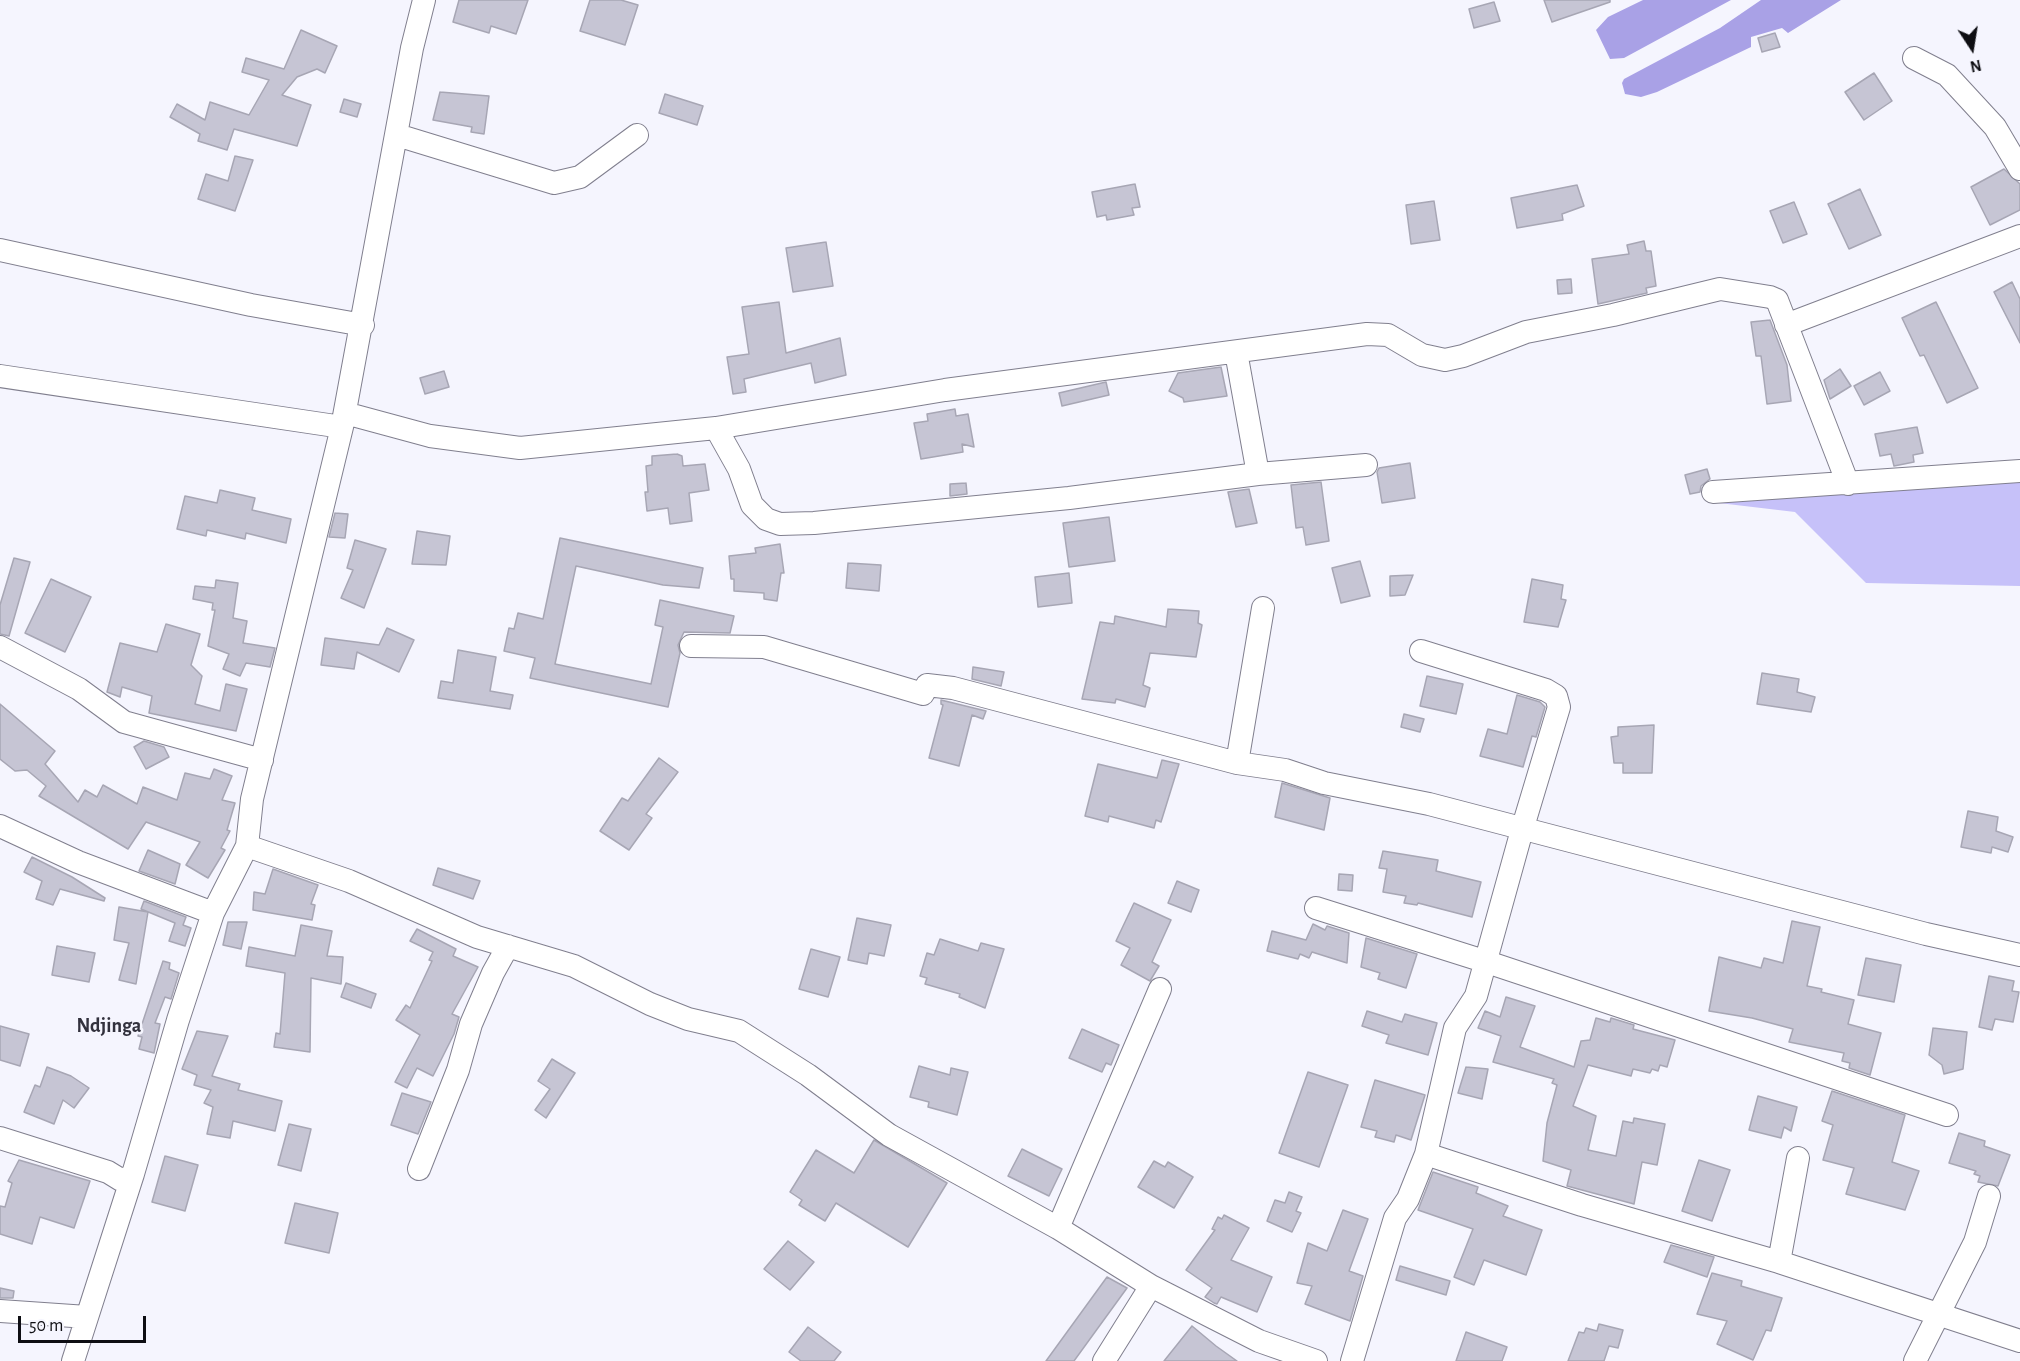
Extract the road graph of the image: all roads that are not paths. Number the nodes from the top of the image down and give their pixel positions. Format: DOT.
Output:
graph roads {
  1 [pos="424,0"];
  2 [pos="1914,58"];
  3 [pos="397,135"];
  4 [pos="637,135"];
  5 [pos="2020,169"];
  6 [pos="2020,236"];
  7 [pos="0,250"];
  8 [pos="363,325"];
  9 [pos="1786,325"];
  10 [pos="1236,352"];
  11 [pos="0,376"];
  12 [pos="343,420"];
  13 [pos="716,428"];
  14 [pos="1366,465"];
  15 [pos="2020,471"];
  16 [pos="1258,474"];
  17 [pos="1848,484"];
  18 [pos="1713,492"];
  19 [pos="1263,608"];
  20 [pos="691,646"];
  21 [pos="0,647"];
  22 [pos="1421,651"];
  23 [pos="262,760"];
  24 [pos="1237,763"];
  25 [pos="0,826"];
  26 [pos="1522,830"];
  27 [pos="247,846"];
  28 [pos="1316,908"];
  29 [pos="213,913"];
  30 [pos="508,946"];
  31 [pos="2020,955"];
  32 [pos="1487,962"];
  33 [pos="1160,989"];
  34 [pos="1947,1115"];
  35 [pos="0,1138"];
  36 [pos="1426,1154"];
  37 [pos="1798,1158"];
  38 [pos="419,1169"];
  39 [pos="132,1176"];
  40 [pos="1989,1196"];
  41 [pos="1058,1228"];
  42 [pos="1779,1262"];
  43 [pos="1151,1286"];
  44 [pos="0,1311"];
  45 [pos="1938,1315"];
  46 [pos="87,1317"];
  47 [pos="2020,1341"];
  48 [pos="73,1361"];
  49 [pos="1104,1361"];
  50 [pos="1316,1361"];
  51 [pos="1352,1361"];
  52 [pos="1916,1361"];
  1 -- 3 [label="street"];
  2 -- 5 [label="street"];
  3 -- 4 [label="street"];
  3 -- 8 [label="street"];
  6 -- 9 [label="street"];
  7 -- 8 [label="street"];
  8 -- 12 [label="street"];
  9 -- 10 [label="street"];
  9 -- 17 [label="street"];
  10 -- 13 [label="street"];
  10 -- 16 [label="street"];
  11 -- 12 [label="street"];
  12 -- 13 [label="street"];
  12 -- 23 [label="street"];
  13 -- 16 [label="street"];
  14 -- 16 [label="street"];
  15 -- 17 [label="street"];
  17 -- 18 [label="street"];
  19 -- 24 [label="street"];
  20 -- 24 [label="street"];
  21 -- 23 [label="street"];
  22 -- 26 [label="street"];
  23 -- 27 [label="street"];
  24 -- 26 [label="street"];
  25 -- 29 [label="street"];
  26 -- 31 [label="street"];
  26 -- 32 [label="street"];
  27 -- 29 [label="street"];
  27 -- 30 [label="street"];
  28 -- 32 [label="street"];
  29 -- 39 [label="street"];
  30 -- 38 [label="street"];
  30 -- 41 [label="street"];
  32 -- 34 [label="street"];
  32 -- 36 [label="street"];
  33 -- 41 [label="street"];
  35 -- 39 [label="street"];
  36 -- 42 [label="street"];
  36 -- 51 [label="street"];
  37 -- 42 [label="street"];
  39 -- 46 [label="street"];
  40 -- 45 [label="street"];
  41 -- 43 [label="street"];
  42 -- 45 [label="street"];
  43 -- 49 [label="street"];
  43 -- 50 [label="street"];
  44 -- 46 [label="street"];
  45 -- 47 [label="street"];
  45 -- 52 [label="street"];
  46 -- 48 [label="street"];
}
